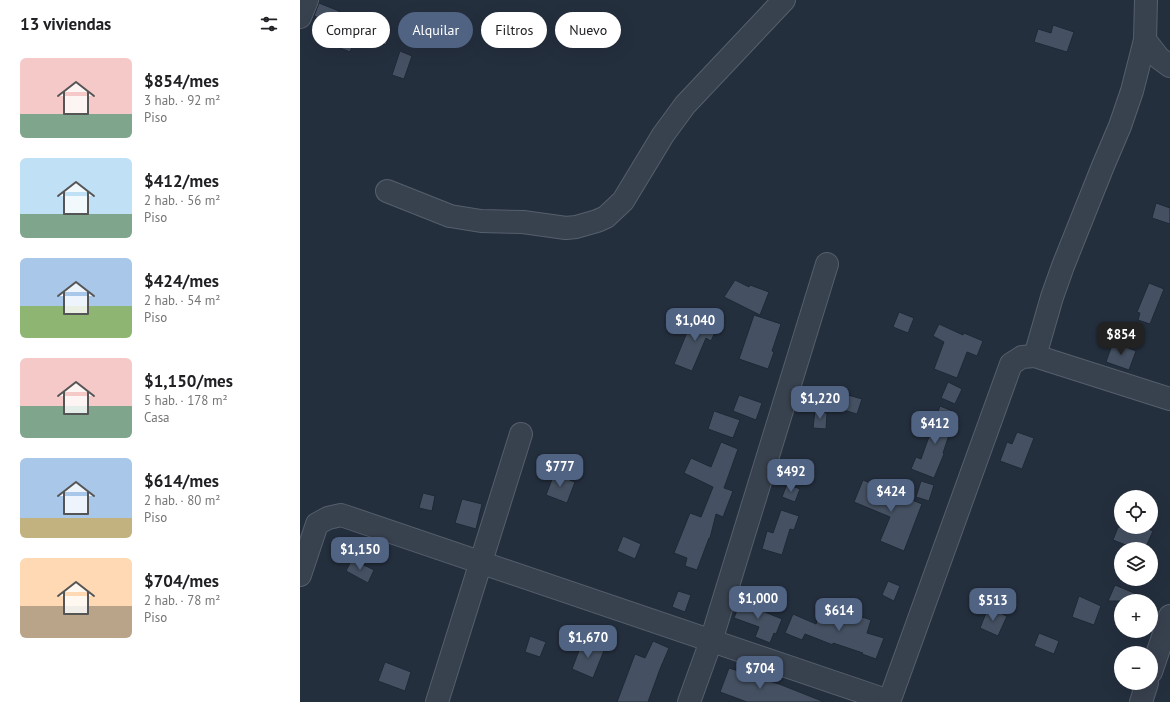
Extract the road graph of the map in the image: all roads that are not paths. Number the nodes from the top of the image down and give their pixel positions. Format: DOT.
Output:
graph roads {
  1 [pos="307,0"];
  2 [pos="784,0"];
  3 [pos="1146,0"];
  4 [pos="300,17"];
  5 [pos="1145,40"];
  6 [pos="1170,66"];
  7 [pos="387,191"];
  8 [pos="827,264"];
  9 [pos="1035,356"];
  10 [pos="1170,399"];
  11 [pos="521,434"];
  12 [pos="481,563"];
  13 [pos="300,575"];
  14 [pos="1168,626"];
  15 [pos="711,641"];
  16 [pos="1158,653"];
  17 [pos="1145,690"];
  18 [pos="437,702"];
  19 [pos="689,702"];
  20 [pos="889,702"];
  21 [pos="1141,702"];
  1 -- 4 [label="street"];
  2 -- 7 [label="street"];
  3 -- 5 [label="street"];
  5 -- 6 [label="street"];
  5 -- 9 [label="street"];
  8 -- 15 [label="street"];
  9 -- 10 [label="street"];
  9 -- 20 [label="street"];
  11 -- 12 [label="street"];
  12 -- 13 [label="street"];
  12 -- 15 [label="street"];
  12 -- 18 [label="street"];
  14 -- 16 [label="street"];
  15 -- 19 [label="street"];
  15 -- 20 [label="street"];
  17 -- 21 [label="street"];
}
